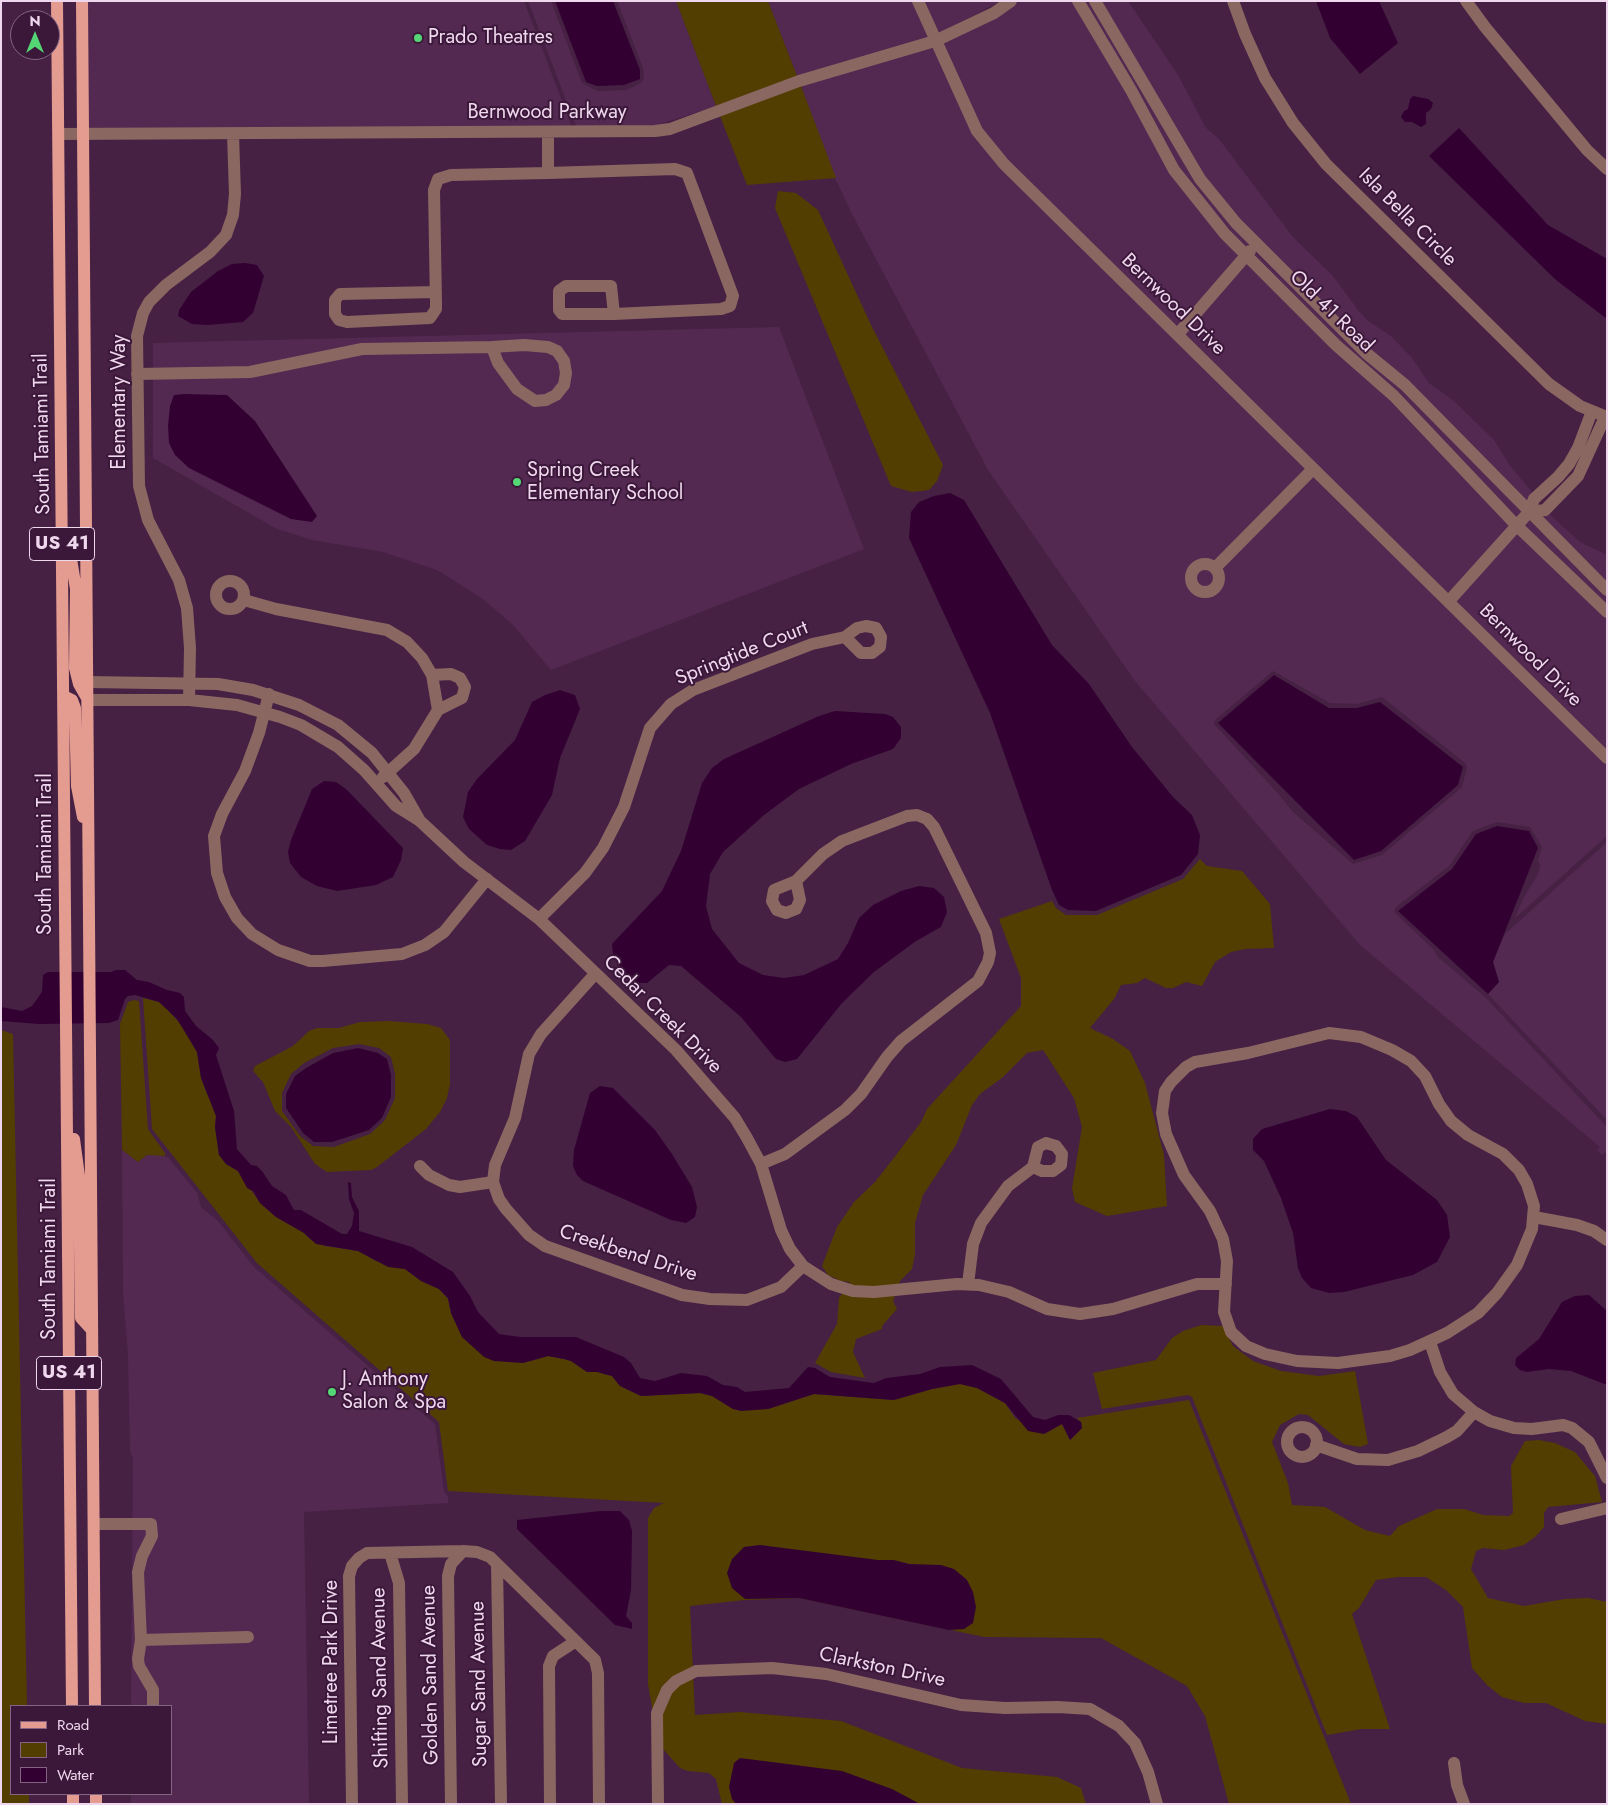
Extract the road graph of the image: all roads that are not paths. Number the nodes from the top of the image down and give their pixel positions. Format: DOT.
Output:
graph roads {
  1 [pos="57,1"];
  2 [pos="82,1"];
  3 [pos="918,1"];
  4 [pos="1011,1"];
  5 [pos="1078,1"];
  6 [pos="1095,1"];
  7 [pos="1233,1"];
  8 [pos="1466,1"];
  9 [pos="935,41"];
  10 [pos="548,132"];
  11 [pos="59,134"];
  12 [pos="82,134"];
  13 [pos="233,134"];
  14 [pos="1607,169"];
  15 [pos="548,172"];
  16 [pos="1256,246"];
  17 [pos="1245,257"];
  18 [pos="436,292"];
  19 [pos="614,314"];
  20 [pos="1178,334"];
  21 [pos="492,347"];
  22 [pos="137,374"];
  23 [pos="1592,411"];
  24 [pos="1606,417"];
  25 [pos="1312,470"];
  26 [pos="62,510"];
  27 [pos="1529,512"];
  28 [pos="1516,525"];
  29 [pos="1215,568"];
  30 [pos="1607,590"];
  31 [pos="244,600"];
  32 [pos="1449,601"];
  33 [pos="1607,612"];
  34 [pos="845,637"];
  35 [pos="432,675"];
  36 [pos="88,682"];
  37 [pos="189,682"];
  38 [pos="269,694"];
  39 [pos="64,696"];
  40 [pos="88,700"];
  41 [pos="189,700"];
  42 [pos="438,710"];
  43 [pos="265,712"];
  44 [pos="1607,758"];
  45 [pos="389,773"];
  46 [pos="375,784"];
  47 [pos="420,821"];
  48 [pos="89,846"];
  49 [pos="487,878"];
  50 [pos="796,880"];
  51 [pos="539,919"];
  52 [pos="595,974"];
  53 [pos="67,1097"];
  54 [pos="761,1164"];
  55 [pos="420,1166"];
  56 [pos="1033,1167"];
  57 [pos="493,1182"];
  58 [pos="1534,1217"];
  59 [pos="1607,1240"];
  60 [pos="803,1266"];
  61 [pos="968,1284"];
  62 [pos="1226,1284"];
  63 [pos="92,1330"];
  64 [pos="1430,1342"];
  65 [pos="1474,1412"];
  66 [pos="1316,1445"];
  67 [pos="1607,1478"];
  68 [pos="1607,1508"];
  69 [pos="1561,1519"];
  70 [pos="94,1524"];
  71 [pos="462,1551"];
  72 [pos="390,1553"];
  73 [pos="497,1564"];
  74 [pos="248,1637"];
  75 [pos="141,1640"];
  76 [pos="576,1641"];
  77 [pos="72,1705"];
  78 [pos="95,1705"];
  79 [pos="154,1705"];
  80 [pos="1454,1764"];
  81 [pos="352,1804"];
  82 [pos="402,1804"];
  83 [pos="451,1804"];
  84 [pos="501,1804"];
  85 [pos="550,1804"];
  86 [pos="599,1804"];
  87 [pos="658,1804"];
  88 [pos="1157,1804"];
  89 [pos="1464,1804"];
  1 -- 11 [label="main road, South Tamiami Trail / US 41"];
  2 -- 12 [label="main road, South Tamiami Trail / US 41"];
  3 -- 9 [label="street, Bernwood Drive"];
  4 -- 9 [label="street, Bernwood Parkway"];
  5 -- 17 [label="street, Old 41 Road"];
  6 -- 16 [label="street, Old 41 Road"];
  7 -- 23 [label="street, Isla Bella Circle"];
  8 -- 14 [label="street"];
  9 -- 10 [label="street, Bernwood Parkway"];
  9 -- 20 [label="street, Bernwood Drive"];
  10 -- 13 [label="street, Bernwood Parkway"];
  10 -- 15 [label="street"];
  11 -- 12 [label="street, Bernwood Parkway"];
  11 -- 26 [label="main road, South Tamiami Trail / US 41"];
  12 -- 13 [label="street, Bernwood Parkway"];
  12 -- 36 [label="main road, South Tamiami Trail / US 41"];
  13 -- 22 [label="street, Elementary Way"];
  15 -- 18 [label="street"];
  15 -- 19 [label="street"];
  16 -- 17 [label="street"];
  16 -- 27 [label="street, Old 41 Road"];
  17 -- 20 [label="street"];
  17 -- 28 [label="street, Old 41 Road"];
  18 -- 18 [label="street"];
  19 -- 19 [label="street"];
  20 -- 25 [label="street, Bernwood Drive"];
  21 -- 21 [label="street"];
  21 -- 22 [label="street"];
  22 -- 37 [label="street, Elementary Way"];
  23 -- 24 [label="street, Isla Bella Circle"];
  23 -- 27 [label="street"];
  24 -- 27 [label="street"];
  25 -- 29 [label="street"];
  25 -- 32 [label="street, Bernwood Drive"];
  26 -- 39 [label="main road, South Tamiami Trail / US 41"];
  26 -- 40 [label="main road"];
  27 -- 28 [label="street, Bernwood Drive"];
  27 -- 30 [label="street, Old 41 Road"];
  28 -- 32 [label="street, Bernwood Drive"];
  28 -- 33 [label="street, Old 41 Road"];
  31 -- 35 [label="street"];
  32 -- 44 [label="street, Bernwood Drive"];
  34 -- 51 [label="street, Springtide Court"];
  35 -- 42 [label="street"];
  35 -- 42 [label="street"];
  36 -- 37 [label="street, Cedar Creek Drive"];
  36 -- 40 [label="main road, South Tamiami Trail / US 41"];
  37 -- 38 [label="street, Cedar Creek Drive"];
  37 -- 41 [label="street, Elementary Way"];
  38 -- 43 [label="street"];
  38 -- 45 [label="street, Cedar Creek Drive"];
  39 -- 48 [label="main road"];
  39 -- 53 [label="main road, South Tamiami Trail / US 41"];
  40 -- 41 [label="street, Cedar Creek Drive"];
  40 -- 48 [label="main road, South Tamiami Trail / US 41"];
  41 -- 43 [label="street, Cedar Creek Drive"];
  42 -- 45 [label="street"];
  43 -- 46 [label="street, Cedar Creek Drive"];
  43 -- 49 [label="street"];
  45 -- 46 [label="street"];
  45 -- 47 [label="street, Cedar Creek Drive"];
  46 -- 47 [label="street, Cedar Creek Drive"];
  47 -- 49 [label="street, Cedar Creek Drive"];
  48 -- 63 [label="main road, South Tamiami Trail / US 41"];
  49 -- 51 [label="street, Cedar Creek Drive"];
  50 -- 54 [label="street"];
  51 -- 52 [label="street, Cedar Creek Drive"];
  52 -- 54 [label="street, Cedar Creek Drive"];
  52 -- 57 [label="street"];
  53 -- 63 [label="main road"];
  53 -- 77 [label="main road, South Tamiami Trail / US 41"];
  54 -- 60 [label="street, Cedar Creek Drive"];
  55 -- 57 [label="street"];
  56 -- 61 [label="street"];
  57 -- 60 [label="street, Creekbend Drive"];
  58 -- 59 [label="street"];
  58 -- 62 [label="street"];
  58 -- 64 [label="street"];
  60 -- 61 [label="street, Cedar Creek Drive"];
  61 -- 62 [label="street, Cedar Creek Drive"];
  62 -- 64 [label="street"];
  63 -- 70 [label="main road, South Tamiami Trail / US 41"];
  64 -- 65 [label="street"];
  65 -- 66 [label="street"];
  65 -- 67 [label="street"];
  68 -- 69 [label="street"];
  70 -- 75 [label="street"];
  70 -- 78 [label="main road, South Tamiami Trail / US 41"];
  71 -- 72 [label="street, Limetree Park Drive"];
  71 -- 73 [label="street, Limetree Park Drive"];
  71 -- 83 [label="street, Golden Sand Avenue"];
  72 -- 81 [label="street, Limetree Park Drive"];
  72 -- 82 [label="street, Shifting Sand Avenue"];
  73 -- 76 [label="street, Limetree Park Drive"];
  73 -- 84 [label="street, Sugar Sand Avenue"];
  74 -- 75 [label="street"];
  75 -- 79 [label="street"];
  76 -- 85 [label="street"];
  76 -- 86 [label="street, Limetree Park Drive"];
  80 -- 89 [label="street"];
  87 -- 88 [label="street, Clarkston Drive"];
}
